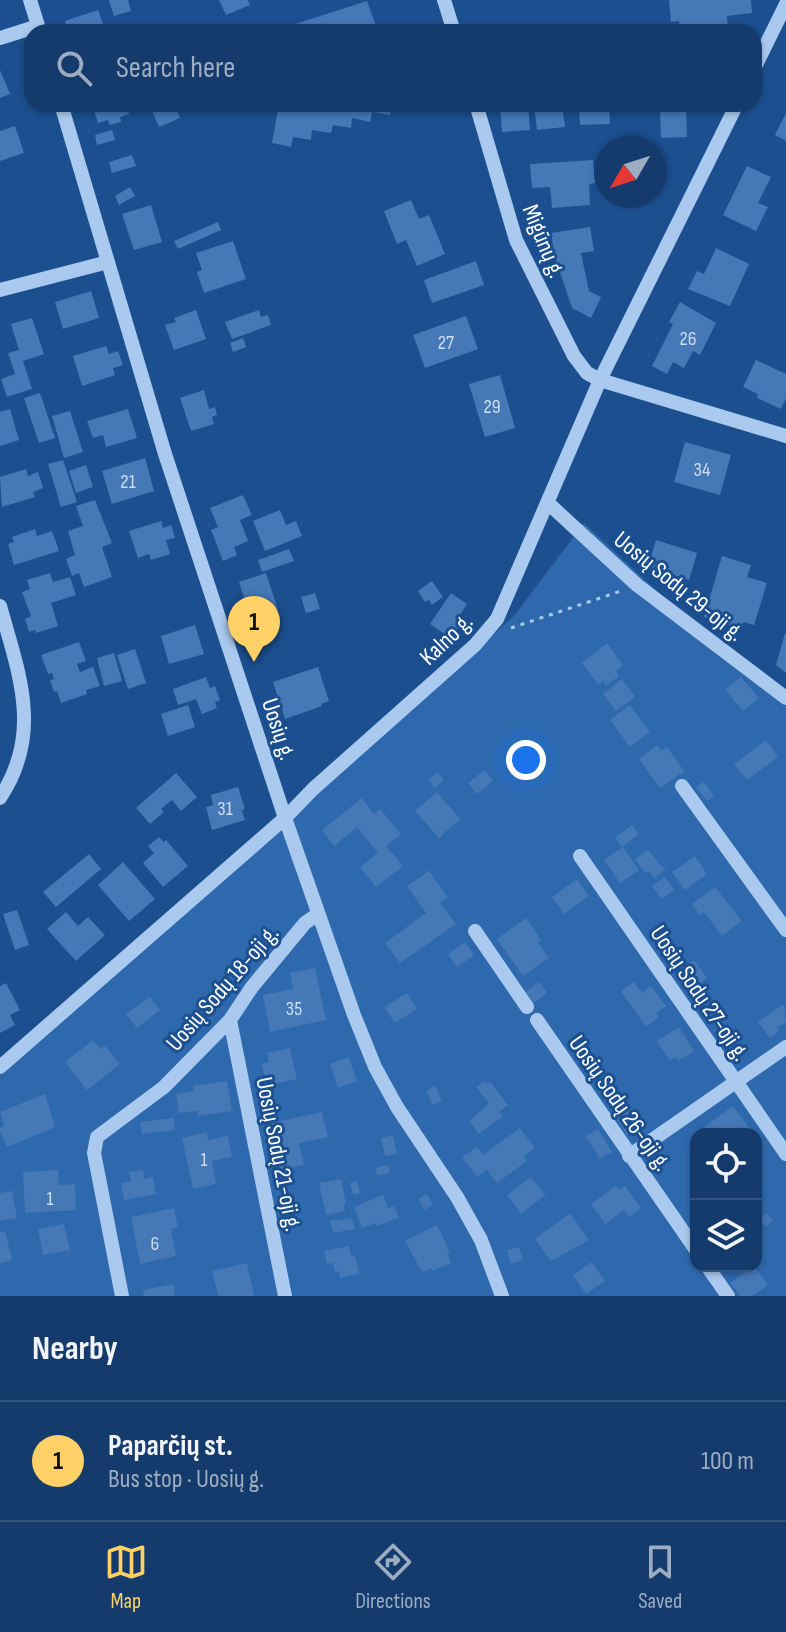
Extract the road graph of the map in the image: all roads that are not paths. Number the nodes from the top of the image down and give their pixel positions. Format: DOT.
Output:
graph roads {
  1 [pos="30,0"];
  2 [pos="444,0"];
  3 [pos="786,4"];
  4 [pos="37,24"];
  5 [pos="452,24"];
  6 [pos="24,32"];
  7 [pos="0,38"];
  8 [pos="762,53"];
  9 [pos="63,112"];
  10 [pos="478,112"];
  11 [pos="733,112"];
  12 [pos="108,262"];
  13 [pos="0,290"];
  14 [pos="600,380"];
  15 [pos="786,436"];
  16 [pos="548,503"];
  17 [pos="0,606"];
  18 [pos="786,698"];
  19 [pos="682,786"];
  20 [pos="0,798"];
  21 [pos="285,818"];
  22 [pos="580,856"];
  23 [pos="318,914"];
  24 [pos="786,930"];
  25 [pos="475,931"];
  26 [pos="527,1007"];
  27 [pos="230,1020"];
  28 [pos="537,1020"];
  29 [pos="786,1047"];
  30 [pos="0,1067"];
  31 [pos="734,1082"];
  32 [pos="786,1154"];
  33 [pos="629,1156"];
  34 [pos="690,1242"];
  35 [pos="711,1272"];
  36 [pos="122,1296"];
  37 [pos="285,1296"];
  38 [pos="502,1296"];
  39 [pos="728,1296"];
  1 -- 4 [label="street"];
  2 -- 5 [label="street"];
  3 -- 8 [label="street"];
  6 -- 7 [label="street"];
  9 -- 12 [label="street, Uosių g."];
  10 -- 14 [label="street, Migūnų g."];
  11 -- 14 [label="street, Kalno g."];
  12 -- 13 [label="street"];
  12 -- 21 [label="street, Uosių g."];
  14 -- 15 [label="street"];
  14 -- 16 [label="street, Kalno g."];
  16 -- 18 [label="street, Uosių Sodų 29-oji g."];
  16 -- 21 [label="street, Kalno g."];
  17 -- 20 [label="street"];
  19 -- 24 [label="street"];
  21 -- 23 [label="street, Uosių g."];
  21 -- 30 [label="street, Kalno g."];
  22 -- 31 [label="street, Uosių Sodų 27-oji g."];
  23 -- 27 [label="street, Uosių Sodų 18-oji g."];
  23 -- 38 [label="street, Uosių g."];
  25 -- 26 [label="street"];
  27 -- 36 [label="street, Uosių Sodų 18-oji g."];
  27 -- 37 [label="street, Uosių Sodų 21-oji g."];
  28 -- 33 [label="street, Uosių Sodų 26-oji g."];
  29 -- 31 [label="street"];
  31 -- 32 [label="street, Uosių Sodų 27-oji g."];
  31 -- 33 [label="street"];
  33 -- 34 [label="street, Uosių Sodų 26-oji g."];
  35 -- 39 [label="street"];
}
